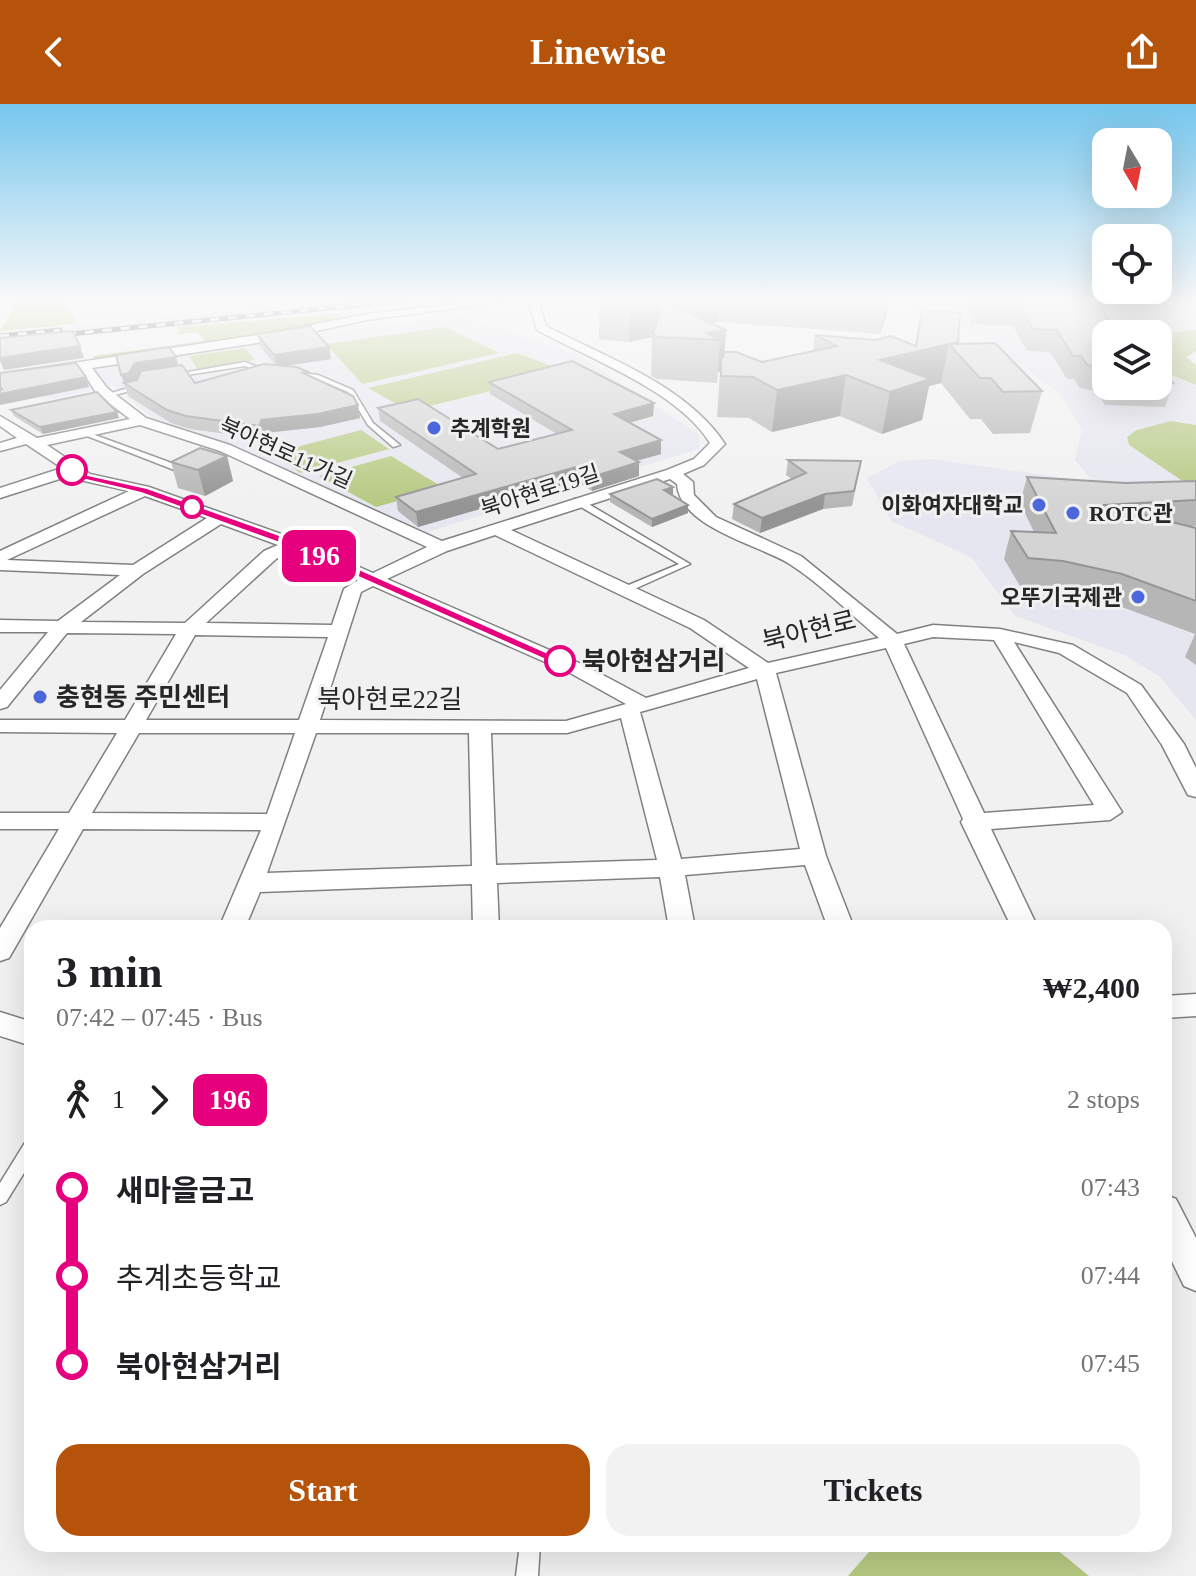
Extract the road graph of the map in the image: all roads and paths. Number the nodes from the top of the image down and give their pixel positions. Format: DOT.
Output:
graph roads {
  1 [pos="60,369"];
  2 [pos="87,369"];
  3 [pos="215,369"];
  4 [pos="259,369"];
  5 [pos="618,369"];
  6 [pos="169,376"];
  7 [pos="0,378"];
  8 [pos="139,380"];
  9 [pos="105,393"];
  10 [pos="81,396"];
  11 [pos="0,420"];
  12 [pos="141,421"];
  13 [pos="84,433"];
  14 [pos="32,441"];
  15 [pos="396,445"];
  16 [pos="0,447"];
  17 [pos="232,451"];
  18 [pos="200,467"];
  19 [pos="72,470"];
  20 [pos="672,473"];
  21 [pos="146,491"];
  22 [pos="0,493"];
  23 [pos="577,501"];
  24 [pos="220,517"];
  25 [pos="494,528"];
  26 [pos="292,544"];
  27 [pos="441,547"];
  28 [pos="0,557"];
  29 [pos="0,565"];
  30 [pos="137,570"];
  31 [pos="373,581"];
  32 [pos="627,589"];
  33 [pos="0,626"];
  34 [pos="62,627"];
  35 [pos="188,630"];
  36 [pos="338,631"];
  37 [pos="1000,635"];
  38 [pos="892,639"];
  39 [pos="765,670"];
  40 [pos="0,703"];
  41 [pos="636,707"];
  42 [pos="0,726"];
  43 [pos="133,727"];
  44 [pos="308,727"];
  45 [pos="480,727"];
  46 [pos="1196,790"];
  47 [pos="0,821"];
  48 [pos="78,822"];
  49 [pos="276,822"];
  50 [pos="973,822"];
  51 [pos="814,856"];
  52 [pos="671,868"];
  53 [pos="482,875"];
  54 [pos="250,883"];
  55 [pos="235,920"];
  56 [pos="485,920"];
  57 [pos="681,920"];
  58 [pos="838,920"];
  59 [pos="1021,920"];
  60 [pos="0,951"];
  61 [pos="1196,1005"];
  62 [pos="1172,1006"];
  63 [pos="0,1024"];
  64 [pos="24,1032"];
  65 [pos="24,1159"];
  66 [pos="0,1197"];
  67 [pos="1172,1226"];
  68 [pos="1196,1274"];
  69 [pos="529,1552"];
  70 [pos="527,1576"];
  1 -- 7 [label="street"];
  2 -- 9 [label="street, 북아현로11가길"];
  3 -- 6 [label="lane"];
  4 -- 15 [label="lane"];
  5 -- 20 [label="street, 북아현로19길"];
  8 -- 9 [label="lane"];
  9 -- 10 [label="street"];
  9 -- 12 [label="street, 북아현로11가길"];
  11 -- 14 [label="street"];
  12 -- 13 [label="street"];
  12 -- 17 [label="street, 북아현로11가길"];
  13 -- 14 [label="street"];
  13 -- 18 [label="lane"];
  14 -- 16 [label="street"];
  14 -- 19 [label="street"];
  17 -- 18 [label="street"];
  17 -- 27 [label="street, 북아현로11가길"];
  18 -- 21 [label="street"];
  19 -- 21 [label="street"];
  19 -- 22 [label="street"];
  20 -- 23 [label="street, 북아현로19길"];
  20 -- 38 [label="street"];
  21 -- 24 [label="street"];
  21 -- 28 [label="street"];
  23 -- 25 [label="street, 북아현로19길"];
  23 -- 32 [label="lane"];
  24 -- 26 [label="street"];
  24 -- 30 [label="street"];
  25 -- 27 [label="street, 북아현로19길"];
  25 -- 32 [label="street"];
  26 -- 31 [label="street"];
  26 -- 35 [label="street"];
  27 -- 31 [label="street, 북아현로19길"];
  29 -- 30 [label="street"];
  30 -- 34 [label="street"];
  31 -- 36 [label="street"];
  31 -- 41 [label="street"];
  32 -- 39 [label="street"];
  33 -- 34 [label="street"];
  34 -- 35 [label="street"];
  34 -- 40 [label="street"];
  35 -- 36 [label="street"];
  35 -- 43 [label="street"];
  36 -- 44 [label="street"];
  37 -- 38 [label="street, 북아현로"];
  37 -- 46 [label="street, 북아현로"];
  37 -- 50 [label="street"];
  38 -- 39 [label="street, 북아현로"];
  38 -- 50 [label="street"];
  39 -- 41 [label="street, 북아현로"];
  39 -- 51 [label="street"];
  41 -- 45 [label="street, 북아현로22길"];
  41 -- 52 [label="street"];
  42 -- 43 [label="street, 북아현로22길"];
  43 -- 44 [label="street, 북아현로22길"];
  43 -- 48 [label="street"];
  44 -- 45 [label="street, 북아현로22길"];
  44 -- 49 [label="street"];
  45 -- 53 [label="street"];
  47 -- 48 [label="street"];
  48 -- 49 [label="street"];
  48 -- 60 [label="street"];
  49 -- 54 [label="street"];
  50 -- 59 [label="street"];
  51 -- 52 [label="street"];
  51 -- 58 [label="street"];
  52 -- 53 [label="street"];
  52 -- 57 [label="street"];
  53 -- 54 [label="street"];
  53 -- 56 [label="street"];
  54 -- 55 [label="street"];
  61 -- 62 [label="street"];
  63 -- 64 [label="street"];
  65 -- 66 [label="lane"];
  67 -- 68 [label="street"];
  69 -- 70 [label="lane"];
}
